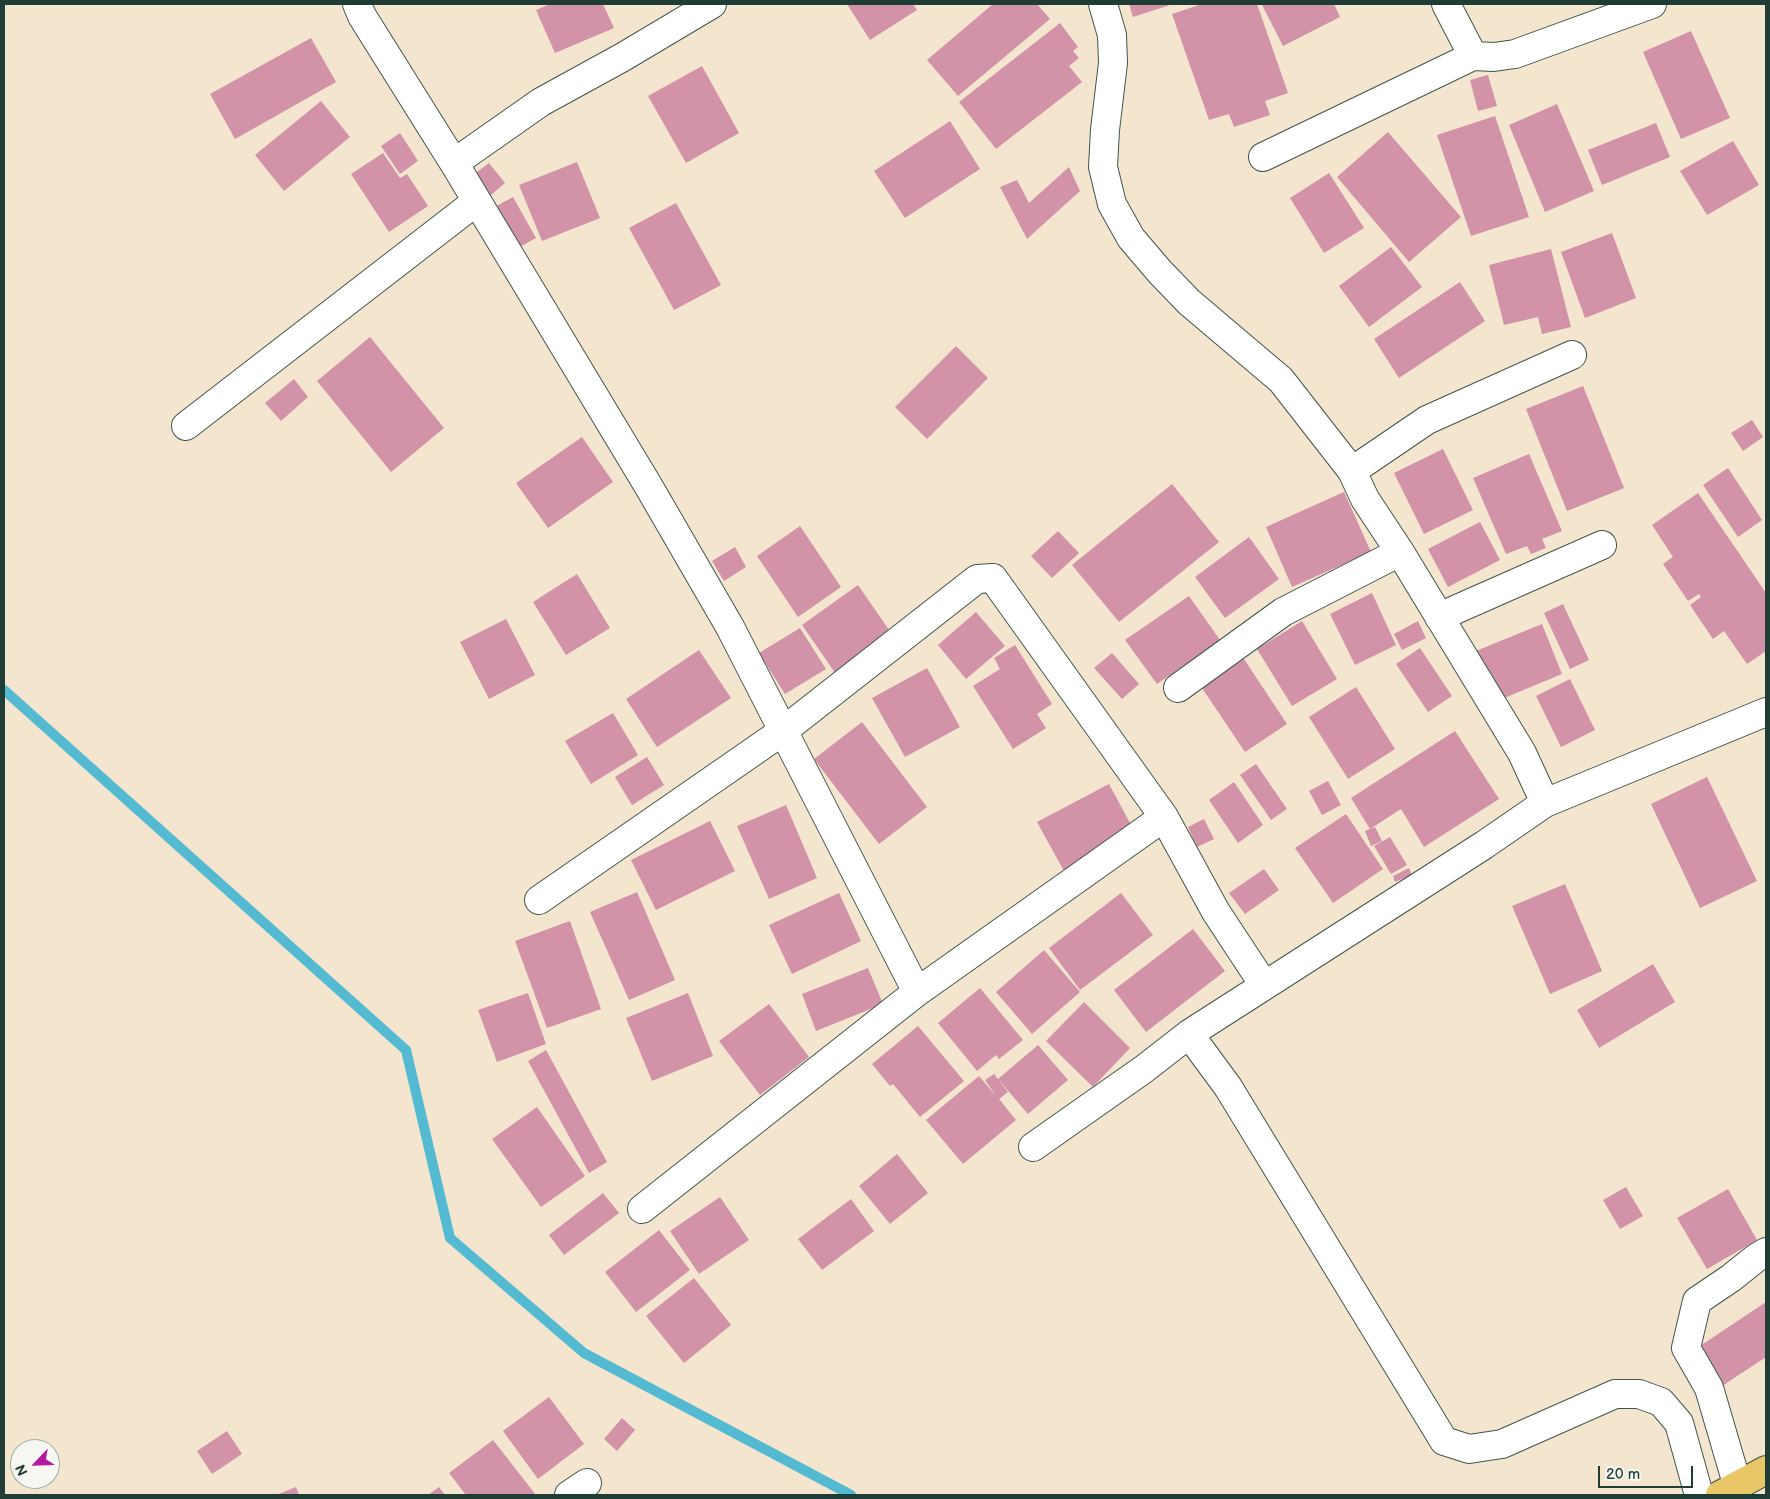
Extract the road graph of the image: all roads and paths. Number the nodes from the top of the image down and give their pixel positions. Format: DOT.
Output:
graph roads {
  1 [pos="357,4"];
  2 [pos="712,4"];
  3 [pos="1103,4"];
  4 [pos="1446,4"];
  5 [pos="1652,4"];
  6 [pos="1473,56"];
  7 [pos="1263,157"];
  8 [pos="454,163"];
  9 [pos="477,201"];
  10 [pos="1572,355"];
  11 [pos="186,426"];
  12 [pos="1352,471"];
  13 [pos="1602,545"];
  14 [pos="1400,552"];
  15 [pos="1439,618"];
  16 [pos="1178,688"];
  17 [pos="1766,712"];
  18 [pos="782,731"];
  19 [pos="1545,802"];
  20 [pos="1164,817"];
  21 [pos="539,900"];
  22 [pos="1264,985"];
  23 [pos="917,992"];
  24 [pos="1189,1034"];
  25 [pos="1033,1147"];
  26 [pos="642,1209"];
  27 [pos="1766,1252"];
  28 [pos="1766,1470"];
  29 [pos="1729,1491"];
  30 [pos="1700,1495"];
  1 -- 8 [label="street"];
  2 -- 8 [label="street"];
  3 -- 12 [label="street"];
  4 -- 6 [label="street"];
  5 -- 6 [label="street"];
  6 -- 7 [label="street"];
  8 -- 9 [label="street"];
  9 -- 11 [label="street"];
  9 -- 18 [label="street"];
  10 -- 12 [label="street"];
  12 -- 14 [label="street"];
  13 -- 15 [label="street"];
  14 -- 15 [label="street"];
  14 -- 16 [label="street"];
  15 -- 19 [label="street"];
  17 -- 19 [label="street"];
  18 -- 20 [label="street"];
  18 -- 21 [label="street"];
  18 -- 23 [label="street"];
  19 -- 22 [label="street"];
  20 -- 22 [label="street"];
  20 -- 23 [label="street"];
  22 -- 24 [label="street"];
  23 -- 26 [label="street"];
  24 -- 25 [label="street"];
  24 -- 30 [label="street"];
  27 -- 29 [label="street"];
  28 -- 29 [label="highway"];
}
